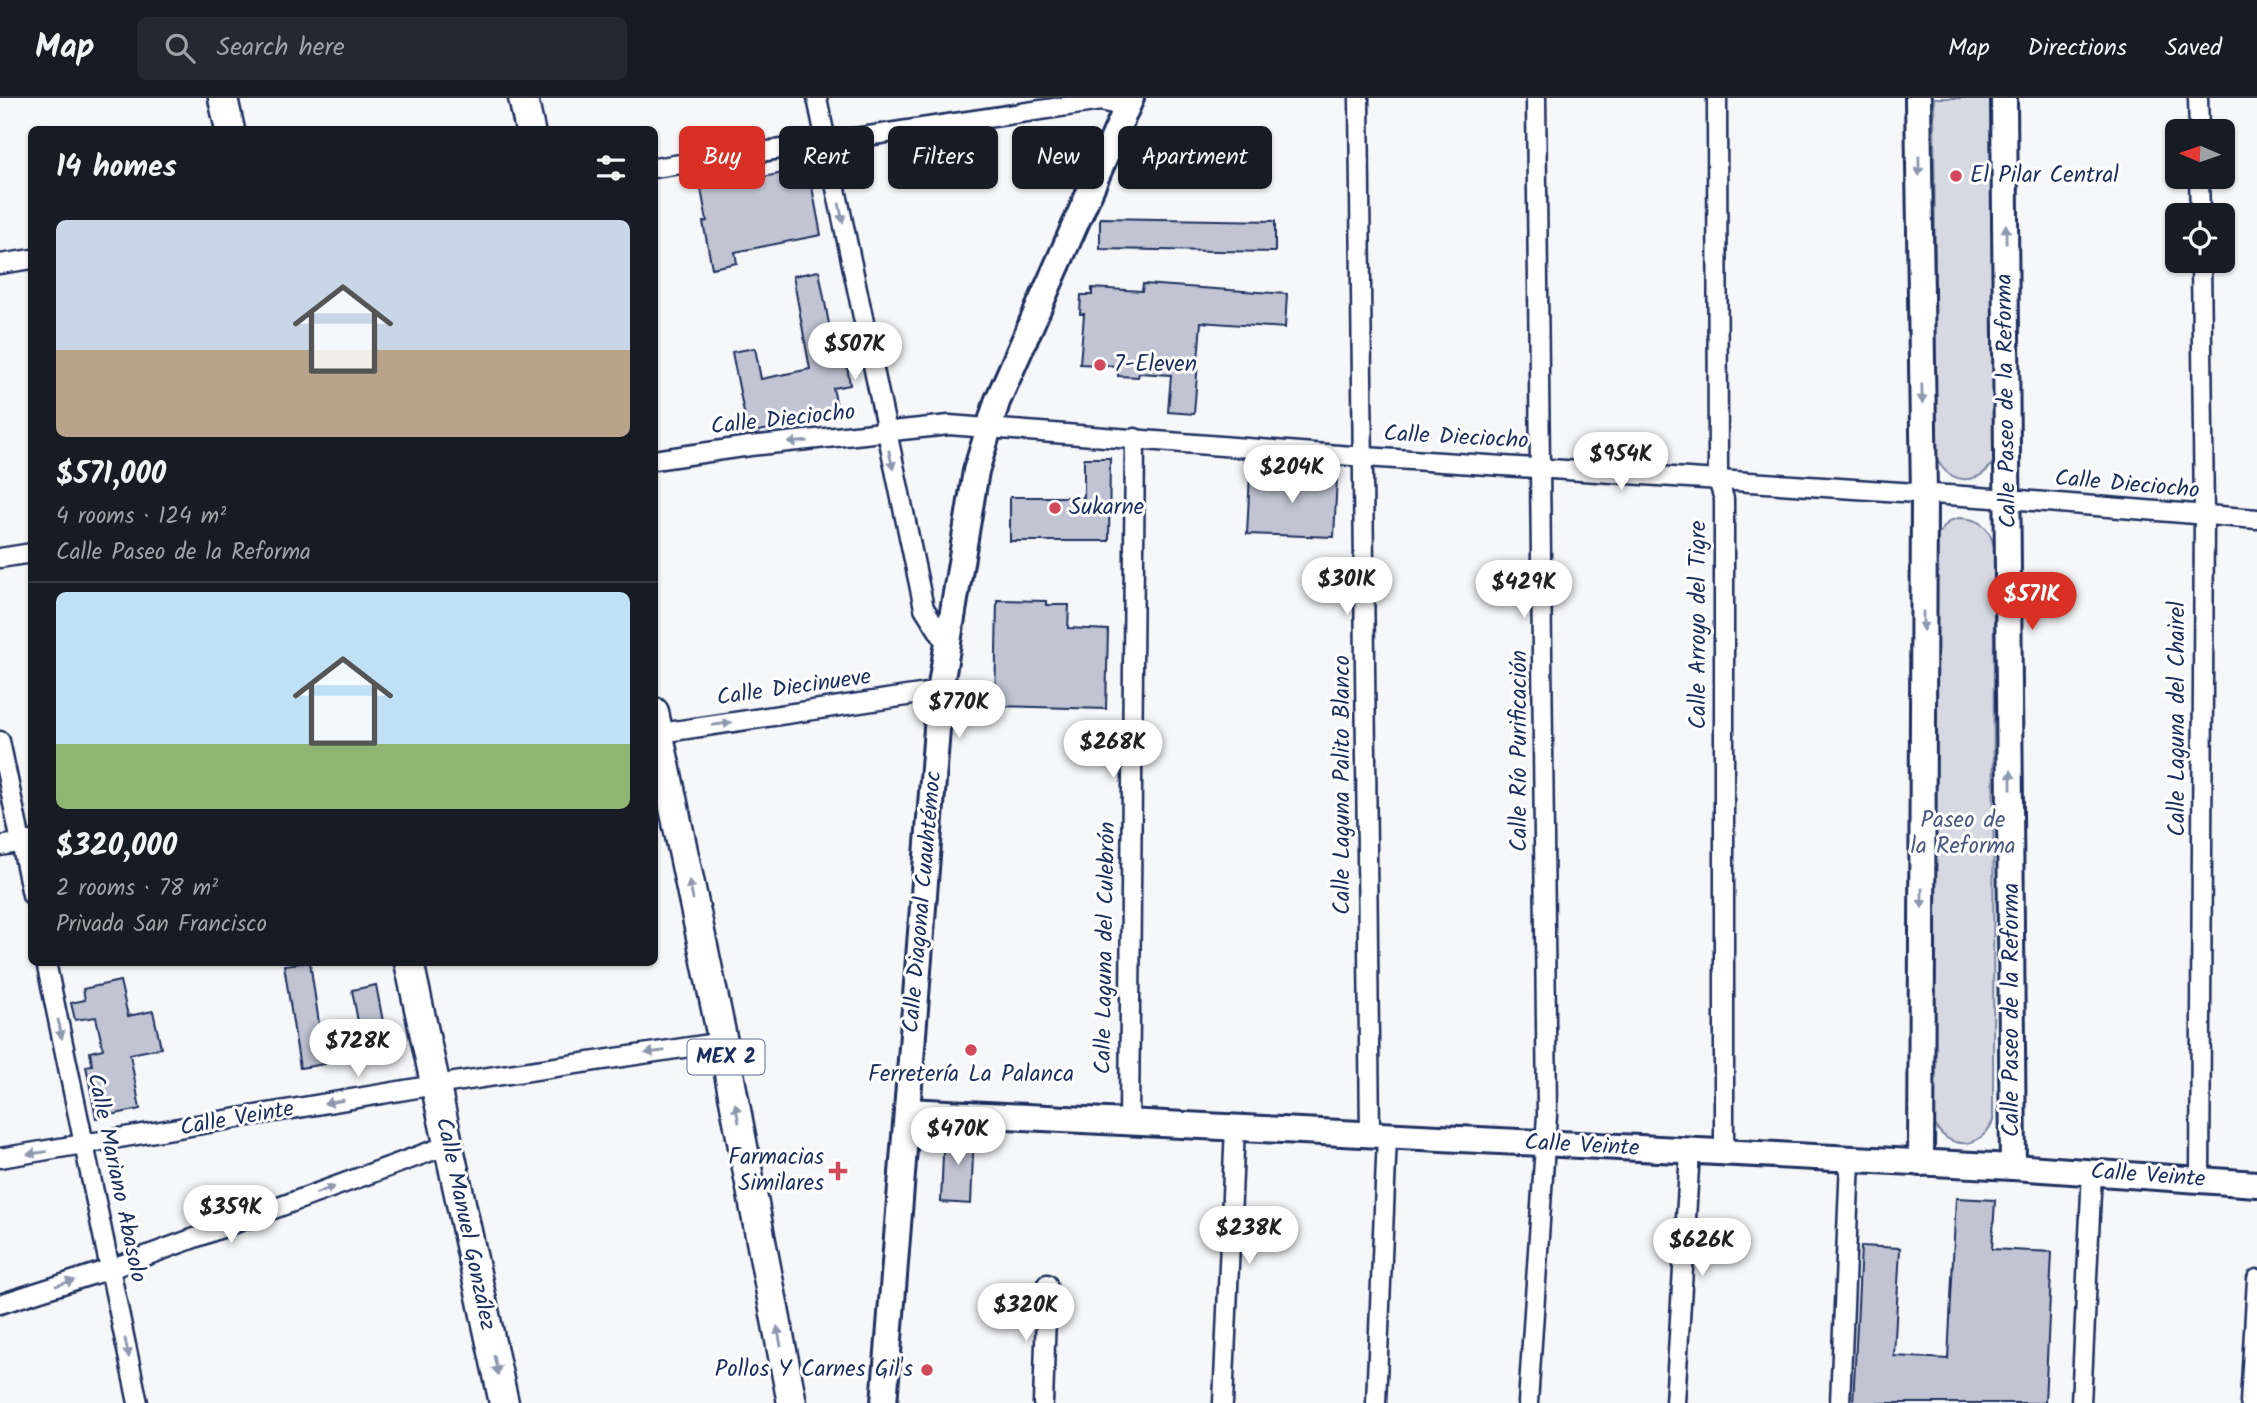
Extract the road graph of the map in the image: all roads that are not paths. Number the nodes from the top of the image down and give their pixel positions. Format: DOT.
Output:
graph roads {
  1 [pos="223,98"];
  2 [pos="523,98"];
  3 [pos="817,98"];
  4 [pos="1359,98"];
  5 [pos="1536,98"];
  6 [pos="1717,98"];
  7 [pos="1917,98"];
  8 [pos="2004,98"];
  9 [pos="2198,98"];
  10 [pos="1129,102"];
  11 [pos="1056,103"];
  12 [pos="2199,119"];
  13 [pos="229,126"];
  14 [pos="529,126"];
  15 [pos="823,126"];
  16 [pos="874,133"];
  17 [pos="779,149"];
  18 [pos="658,168"];
  19 [pos="836,189"];
  20 [pos="28,260"];
  21 [pos="0,264"];
  22 [pos="2201,273"];
  23 [pos="988,427"];
  24 [pos="885,434"];
  25 [pos="1135,438"];
  26 [pos="1365,457"];
  27 [pos="658,459"];
  28 [pos="1541,467"];
  29 [pos="1718,480"];
  30 [pos="1924,495"];
  31 [pos="2008,499"];
  32 [pos="2204,516"];
  33 [pos="2257,519"];
  34 [pos="28,554"];
  35 [pos="0,558"];
  36 [pos="947,646"];
  37 [pos="940,691"];
  38 [pos="658,726"];
  39 [pos="658,735"];
  40 [pos="0,741"];
  41 [pos="26,842"];
  42 [pos="0,846"];
  43 [pos="28,860"];
  44 [pos="47,966"];
  45 [pos="410,966"];
  46 [pos="723,1042"];
  47 [pos="435,1085"];
  48 [pos="907,1111"];
  49 [pos="1129,1121"];
  50 [pos="1235,1127"];
  51 [pos="1378,1136"];
  52 [pos="1545,1143"];
  53 [pos="448,1145"];
  54 [pos="85,1146"];
  55 [pos="1690,1151"];
  56 [pos="1724,1152"];
  57 [pos="0,1158"];
  58 [pos="1850,1160"];
  59 [pos="1922,1163"];
  60 [pos="2013,1167"];
  61 [pos="2092,1172"];
  62 [pos="2200,1178"];
  63 [pos="2257,1184"];
  64 [pos="110,1269"];
  65 [pos="2257,1279"];
  66 [pos="1047,1284"];
  67 [pos="0,1304"];
  68 [pos="138,1403"];
  69 [pos="504,1403"];
  70 [pos="792,1403"];
  71 [pos="884,1403"];
  72 [pos="1044,1403"];
  73 [pos="1223,1403"];
  74 [pos="1377,1403"];
  75 [pos="1528,1403"];
  76 [pos="1675,1403"];
  77 [pos="1840,1403"];
  78 [pos="2081,1403"];
  79 [pos="2250,1403"];
  1 -- 13 [label="main road"];
  2 -- 14 [label="main road"];
  3 -- 15 [label="street"];
  4 -- 26 [label="street, Calle Laguna Palito Blanco"];
  5 -- 28 [label="street, Calle Río Purificación"];
  6 -- 29 [label="street, Calle Arroyo del Tigre"];
  7 -- 30 [label="street, one-way"];
  31 -- 8 [label="street, Calle Paseo de la Reforma, one-way"];
  9 -- 12 [label="street"];
  10 -- 11 [label="street"];
  10 -- 23 [label="street, Calle Diagonal Cuauhtémoc"];
  11 -- 16 [label="street"];
  17 -- 18 [label="street"];
  19 -- 24 [label="street, one-way"];
  20 -- 21 [label="street"];
  22 -- 32 [label="street, Calle Laguna del Chairel"];
  23 -- 24 [label="street, Calle Dieciocho"];
  23 -- 25 [label="street, Calle Dieciocho"];
  23 -- 36 [label="street, Calle Diagonal Cuauhtémoc"];
  24 -- 27 [label="street, Calle Dieciocho, one-way"];
  24 -- 36 [label="street, one-way"];
  25 -- 26 [label="street, Calle Dieciocho"];
  25 -- 49 [label="street, Calle Laguna del Culebrón"];
  26 -- 28 [label="street, Calle Dieciocho"];
  26 -- 51 [label="street, Calle Laguna Palito Blanco"];
  28 -- 29 [label="street, Calle Dieciocho"];
  28 -- 52 [label="street, Calle Río Purificación"];
  29 -- 30 [label="street, Calle Dieciocho"];
  29 -- 56 [label="street, Calle Arroyo del Tigre"];
  30 -- 31 [label="street, Calle Dieciocho"];
  30 -- 59 [label="street, one-way"];
  31 -- 32 [label="street, Calle Dieciocho"];
  60 -- 31 [label="street, Calle Paseo de la Reforma, one-way"];
  32 -- 33 [label="street, Calle Dieciocho"];
  32 -- 62 [label="street, Calle Laguna del Chairel"];
  34 -- 35 [label="street"];
  36 -- 37 [label="street, Calle Diagonal Cuauhtémoc"];
  38 -- 37 [label="street, Calle Diecinueve, one-way"];
  37 -- 48 [label="street, Calle Diagonal Cuauhtémoc"];
  46 -- 39 [label="main road, MEX 2, one-way"];
  40 -- 41 [label="street"];
  41 -- 42 [label="street"];
  41 -- 43 [label="street"];
  44 -- 54 [label="street, Calle Mariano Abasolo, one-way"];
  45 -- 47 [label="main road, Calle Manuel González"];
  46 -- 47 [label="street, Calle Veinte, one-way"];
  70 -- 46 [label="main road, MEX 2, one-way"];
  47 -- 53 [label="main road, Calle Manuel González"];
  47 -- 54 [label="street, Calle Veinte, one-way"];
  48 -- 49 [label="street, Calle Veinte"];
  48 -- 71 [label="street, Calle Diagonal Cuauhtémoc"];
  49 -- 50 [label="street, Calle Veinte"];
  50 -- 51 [label="street, Calle Veinte"];
  50 -- 73 [label="street"];
  51 -- 52 [label="street, Calle Veinte"];
  51 -- 74 [label="street, Calle Laguna Palito Blanco"];
  52 -- 55 [label="street, Calle Veinte"];
  52 -- 75 [label="street, Calle Río Purificación"];
  64 -- 53 [label="street, one-way"];
  53 -- 69 [label="main road, Calle Manuel González, one-way"];
  54 -- 57 [label="street, Calle Veinte, one-way"];
  54 -- 64 [label="street, Calle Mariano Abasolo"];
  55 -- 56 [label="street, Calle Veinte"];
  55 -- 76 [label="street"];
  56 -- 58 [label="street, Calle Veinte"];
  58 -- 59 [label="street, Calle Veinte"];
  58 -- 77 [label="street"];
  59 -- 60 [label="street, Calle Veinte"];
  60 -- 61 [label="street, Calle Veinte"];
  61 -- 62 [label="street, Calle Veinte"];
  61 -- 78 [label="street"];
  62 -- 63 [label="street, Calle Veinte"];
  67 -- 64 [label="street, one-way"];
  64 -- 68 [label="street, Calle Mariano Abasolo, one-way"];
  65 -- 79 [label="street"];
  66 -- 72 [label="street"];
}
